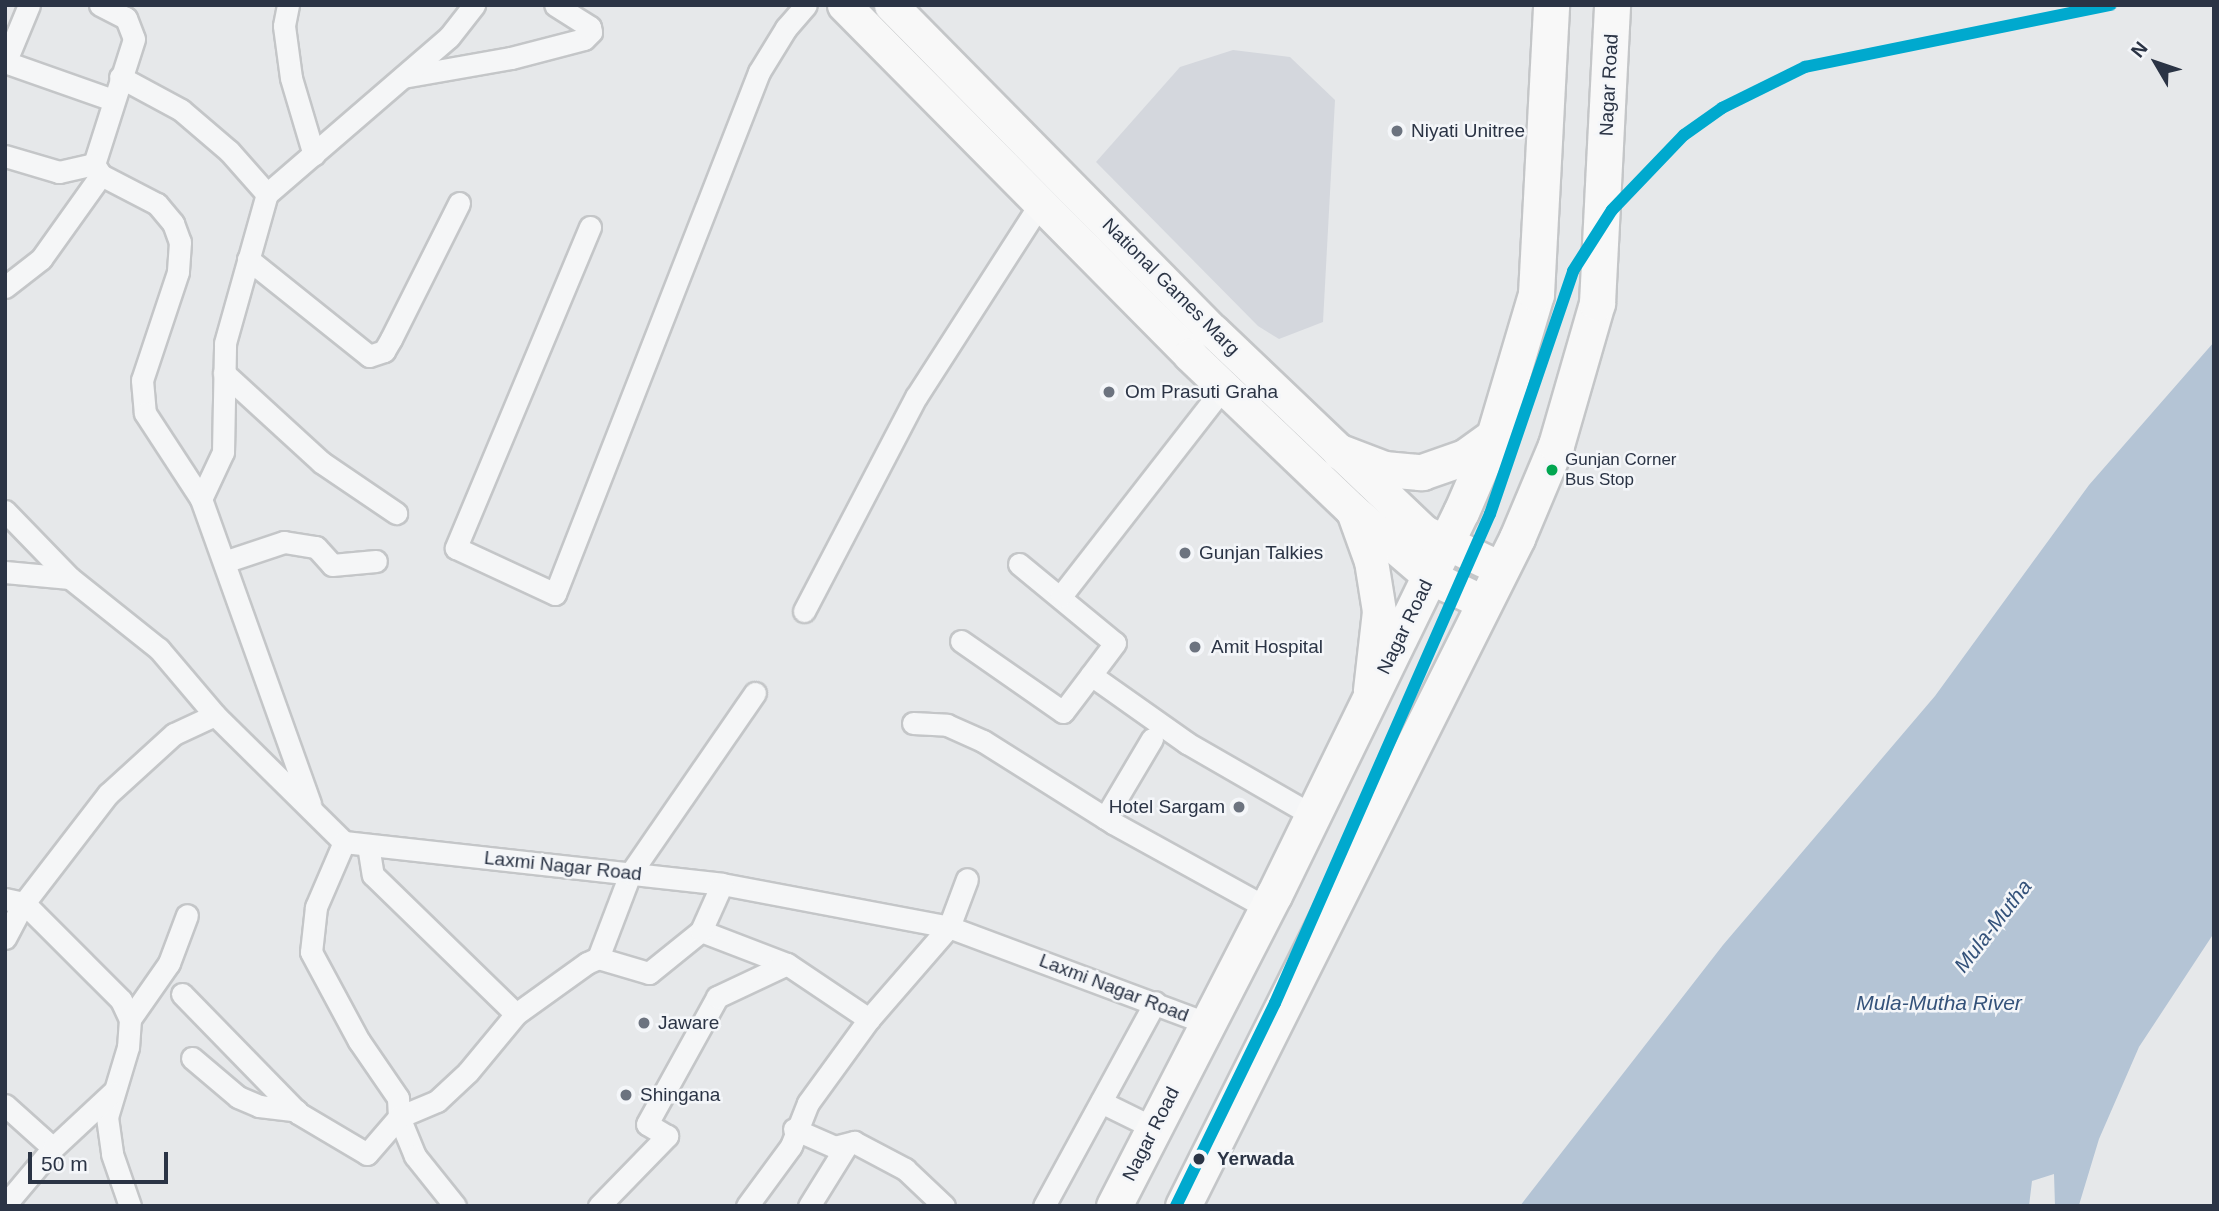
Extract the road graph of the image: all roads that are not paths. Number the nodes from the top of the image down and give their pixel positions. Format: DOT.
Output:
graph roads {
  1 [pos="29,5"];
  2 [pos="100,5"];
  3 [pos="288,5"];
  4 [pos="474,5"];
  5 [pos="555,5"];
  6 [pos="806,5"];
  7 [pos="844,5"];
  8 [pos="891,5"];
  9 [pos="1551,5"];
  10 [pos="1612,5"];
  11 [pos="5,63"];
  12 [pos="120,77"];
  13 [pos="403,77"];
  14 [pos="113,100"];
  15 [pos="314,155"];
  16 [pos="5,156"];
  17 [pos="97,170"];
  18 [pos="267,194"];
  19 [pos="459,203"];
  20 [pos="1040,204"];
  21 [pos="590,227"];
  22 [pos="248,259"];
  23 [pos="5,287"];
  24 [pos="224,373"];
  25 [pos="1223,387"];
  26 [pos="1494,436"];
  27 [pos="1340,452"];
  28 [pos="201,499"];
  29 [pos="1351,509"];
  30 [pos="5,511"];
  31 [pos="396,513"];
  32 [pos="1446,544"];
  33 [pos="227,561"];
  34 [pos="376,561"];
  35 [pos="1019,564"];
  36 [pos="1502,569"];
  37 [pos="5,572"];
  38 [pos="1430,577"];
  39 [pos="70,578"];
  40 [pos="1061,596"];
  41 [pos="1485,603"];
  42 [pos="804,611"];
  43 [pos="961,641"];
  44 [pos="1091,675"];
  45 [pos="755,693"];
  46 [pos="1368,703"];
  47 [pos="215,715"];
  48 [pos="913,723"];
  49 [pos="1152,739"];
  50 [pos="312,810"];
  51 [pos="1312,815"];
  52 [pos="1105,818"];
  53 [pos="344,842"];
  54 [pos="369,845"];
  55 [pos="630,874"];
  56 [pos="967,879"];
  57 [pos="722,884"];
  58 [pos="15,901"];
  59 [pos="1267,908"];
  60 [pos="187,915"];
  61 [pos="949,927"];
  62 [pos="701,931"];
  63 [pos="5,938"];
  64 [pos="597,958"];
  65 [pos="787,964"];
  66 [pos="182,994"];
  67 [pos="1155,1002"];
  68 [pos="516,1014"];
  69 [pos="130,1019"];
  70 [pos="869,1019"];
  71 [pos="1208,1024"];
  72 [pos="192,1058"];
  73 [pos="113,1093"];
  74 [pos="1101,1102"];
  75 [pos="5,1105"];
  76 [pos="297,1111"];
  77 [pos="398,1116"];
  78 [pos="1154,1128"];
  79 [pos="794,1129"];
  80 [pos="845,1147"];
  81 [pos="53,1148"];
  82 [pos="5,1205"];
  83 [pos="130,1206"];
  84 [pos="455,1206"];
  85 [pos="599,1206"];
  86 [pos="747,1206"];
  87 [pos="809,1206"];
  88 [pos="944,1206"];
  89 [pos="1044,1206"];
  90 [pos="1114,1206"];
  91 [pos="1183,1206"];
  1 -- 11 [label="street"];
  2 -- 12 [label="street"];
  3 -- 15 [label="street"];
  4 -- 13 [label="street"];
  5 -- 13 [label="street"];
  6 -- 21 [label="street"];
  7 -- 20 [label="main road, National Games Marg"];
  8 -- 27 [label="main road, National Games Marg"];
  9 -- 26 [label="highway, Nagar Road"];
  10 -- 36 [label="highway, Nagar Road"];
  11 -- 14 [label="street"];
  12 -- 14 [label="street"];
  12 -- 18 [label="street"];
  13 -- 15 [label="street"];
  14 -- 17 [label="street"];
  15 -- 18 [label="street"];
  16 -- 17 [label="street"];
  17 -- 23 [label="street"];
  17 -- 28 [label="street"];
  18 -- 22 [label="street"];
  19 -- 22 [label="street"];
  20 -- 25 [label="main road, National Games Marg"];
  20 -- 42 [label="street"];
  22 -- 24 [label="street"];
  24 -- 28 [label="street"];
  24 -- 31 [label="street"];
  25 -- 29 [label="main road, National Games Marg"];
  25 -- 40 [label="street"];
  26 -- 27 [label="highway"];
  26 -- 32 [label="highway, Nagar Road"];
  27 -- 32 [label="main road, National Games Marg"];
  28 -- 33 [label="street"];
  29 -- 38 [label="main road, National Games Marg"];
  29 -- 46 [label="main road"];
  30 -- 39 [label="street"];
  32 -- 36 [label="main road, National Games Marg"];
  32 -- 38 [label="highway, Nagar Road"];
  33 -- 34 [label="street"];
  33 -- 50 [label="street"];
  35 -- 40 [label="street"];
  36 -- 41 [label="highway, Nagar Road"];
  37 -- 39 [label="street"];
  38 -- 41 [label="main road, National Games Marg"];
  38 -- 46 [label="highway, Nagar Road"];
  39 -- 47 [label="street"];
  40 -- 44 [label="street"];
  41 -- 91 [label="highway, Nagar Road"];
  43 -- 44 [label="street"];
  44 -- 51 [label="street"];
  45 -- 55 [label="street"];
  46 -- 51 [label="highway, Nagar Road"];
  47 -- 50 [label="street"];
  47 -- 58 [label="street"];
  48 -- 52 [label="street"];
  49 -- 52 [label="street"];
  50 -- 53 [label="street"];
  51 -- 59 [label="highway, Nagar Road"];
  52 -- 59 [label="street"];
  53 -- 54 [label="street, Laxmi Nagar Road"];
  53 -- 77 [label="street"];
  54 -- 55 [label="street, Laxmi Nagar Road"];
  54 -- 68 [label="street"];
  55 -- 57 [label="street, Laxmi Nagar Road"];
  55 -- 64 [label="street"];
  56 -- 61 [label="street"];
  57 -- 61 [label="street, Laxmi Nagar Road"];
  57 -- 62 [label="street"];
  58 -- 63 [label="street"];
  58 -- 69 [label="street"];
  59 -- 71 [label="highway, Nagar Road"];
  60 -- 69 [label="street"];
  61 -- 67 [label="street, Laxmi Nagar Road"];
  61 -- 70 [label="street"];
  62 -- 64 [label="street"];
  62 -- 65 [label="street"];
  64 -- 68 [label="street"];
  65 -- 70 [label="street"];
  65 -- 85 [label="street"];
  66 -- 76 [label="street"];
  67 -- 71 [label="street, Laxmi Nagar Road"];
  67 -- 74 [label="street"];
  68 -- 77 [label="street"];
  69 -- 73 [label="street"];
  70 -- 79 [label="street"];
  71 -- 78 [label="highway, Nagar Road"];
  72 -- 76 [label="street"];
  73 -- 81 [label="street"];
  73 -- 83 [label="street"];
  74 -- 78 [label="street"];
  74 -- 89 [label="street"];
  75 -- 81 [label="street"];
  76 -- 77 [label="street"];
  77 -- 84 [label="street"];
  78 -- 90 [label="highway, Nagar Road"];
  79 -- 80 [label="street"];
  79 -- 86 [label="street"];
  80 -- 87 [label="street"];
  80 -- 88 [label="street"];
  81 -- 82 [label="street"];
}
